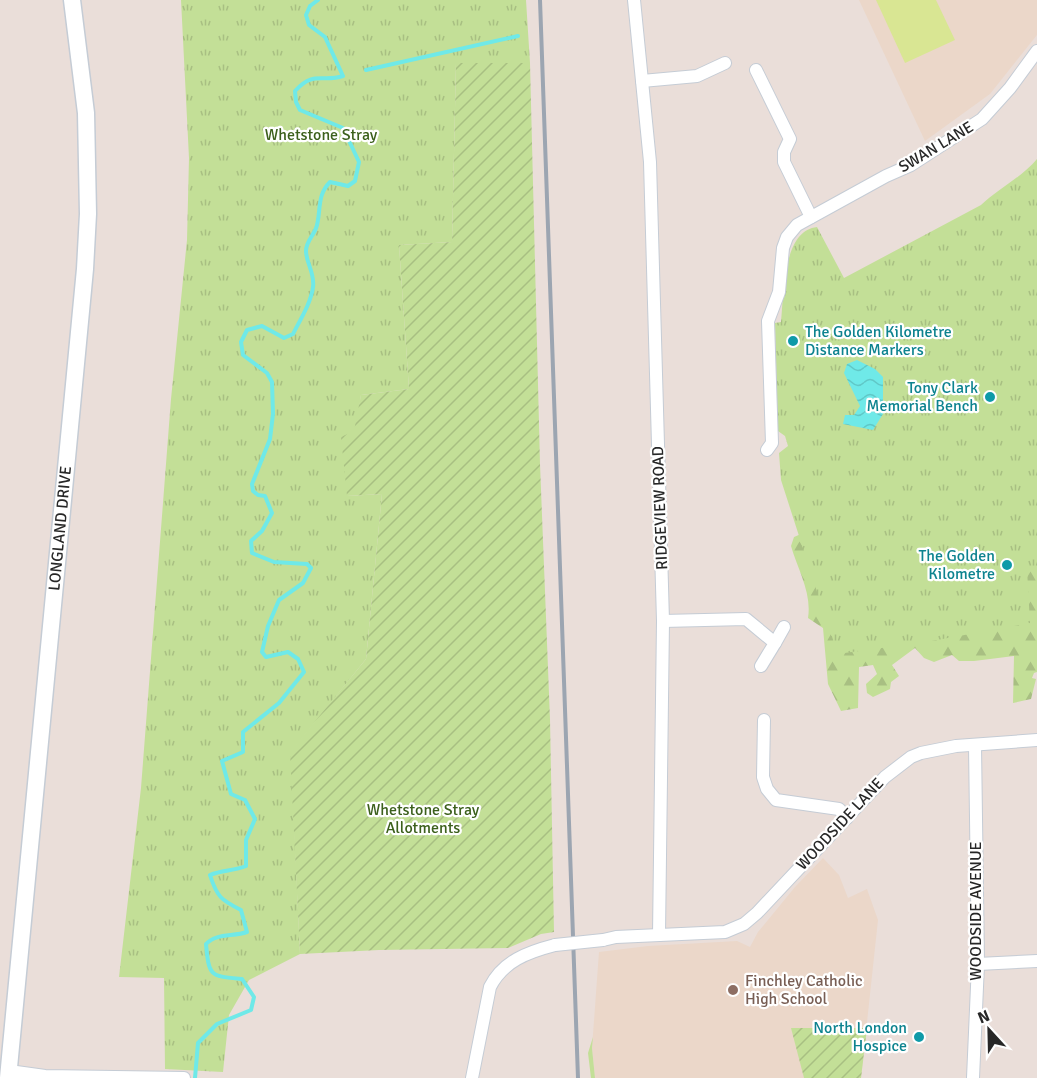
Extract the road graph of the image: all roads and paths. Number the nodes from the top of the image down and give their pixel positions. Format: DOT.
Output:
graph roads {
  1 [pos="72,0"];
  2 [pos="634,0"];
  3 [pos="1037,51"];
  4 [pos="725,63"];
  5 [pos="756,70"];
  6 [pos="642,81"];
  7 [pos="812,217"];
  8 [pos="767,450"];
  9 [pos="663,621"];
  10 [pos="784,627"];
  11 [pos="775,643"];
  12 [pos="761,666"];
  13 [pos="764,720"];
  14 [pos="1037,740"];
  15 [pos="975,745"];
  16 [pos="848,818"];
  17 [pos="658,935"];
  18 [pos="1037,962"];
  19 [pos="978,964"];
  20 [pos="9,1069"];
  21 [pos="172,1077"];
  22 [pos="184,1078"];
  23 [pos="472,1078"];
  24 [pos="973,1078"];
  1 -- 20 [label="street, LONGLAND DRIVE"];
  2 -- 6 [label="street, RIDGEVIEW ROAD"];
  3 -- 7 [label="street, SWAN LANE"];
  4 -- 6 [label="street"];
  5 -- 7 [label="street"];
  6 -- 9 [label="street, RIDGEVIEW ROAD"];
  7 -- 8 [label="street, SWAN LANE"];
  9 -- 11 [label="street"];
  9 -- 17 [label="street, RIDGEVIEW ROAD"];
  10 -- 11 [label="street"];
  11 -- 12 [label="street"];
  13 -- 16 [label="street"];
  14 -- 15 [label="street, WOODSIDE LANE"];
  15 -- 16 [label="street, WOODSIDE LANE"];
  15 -- 19 [label="street, WOODSIDE AVENUE"];
  16 -- 17 [label="street, WOODSIDE LANE"];
  17 -- 23 [label="street, WOODSIDE LANE, bridge"];
  18 -- 19 [label="street"];
  19 -- 24 [label="street, WOODSIDE AVENUE"];
  20 -- 21 [label="street"];
  21 -- 22 [label="street"];
}
